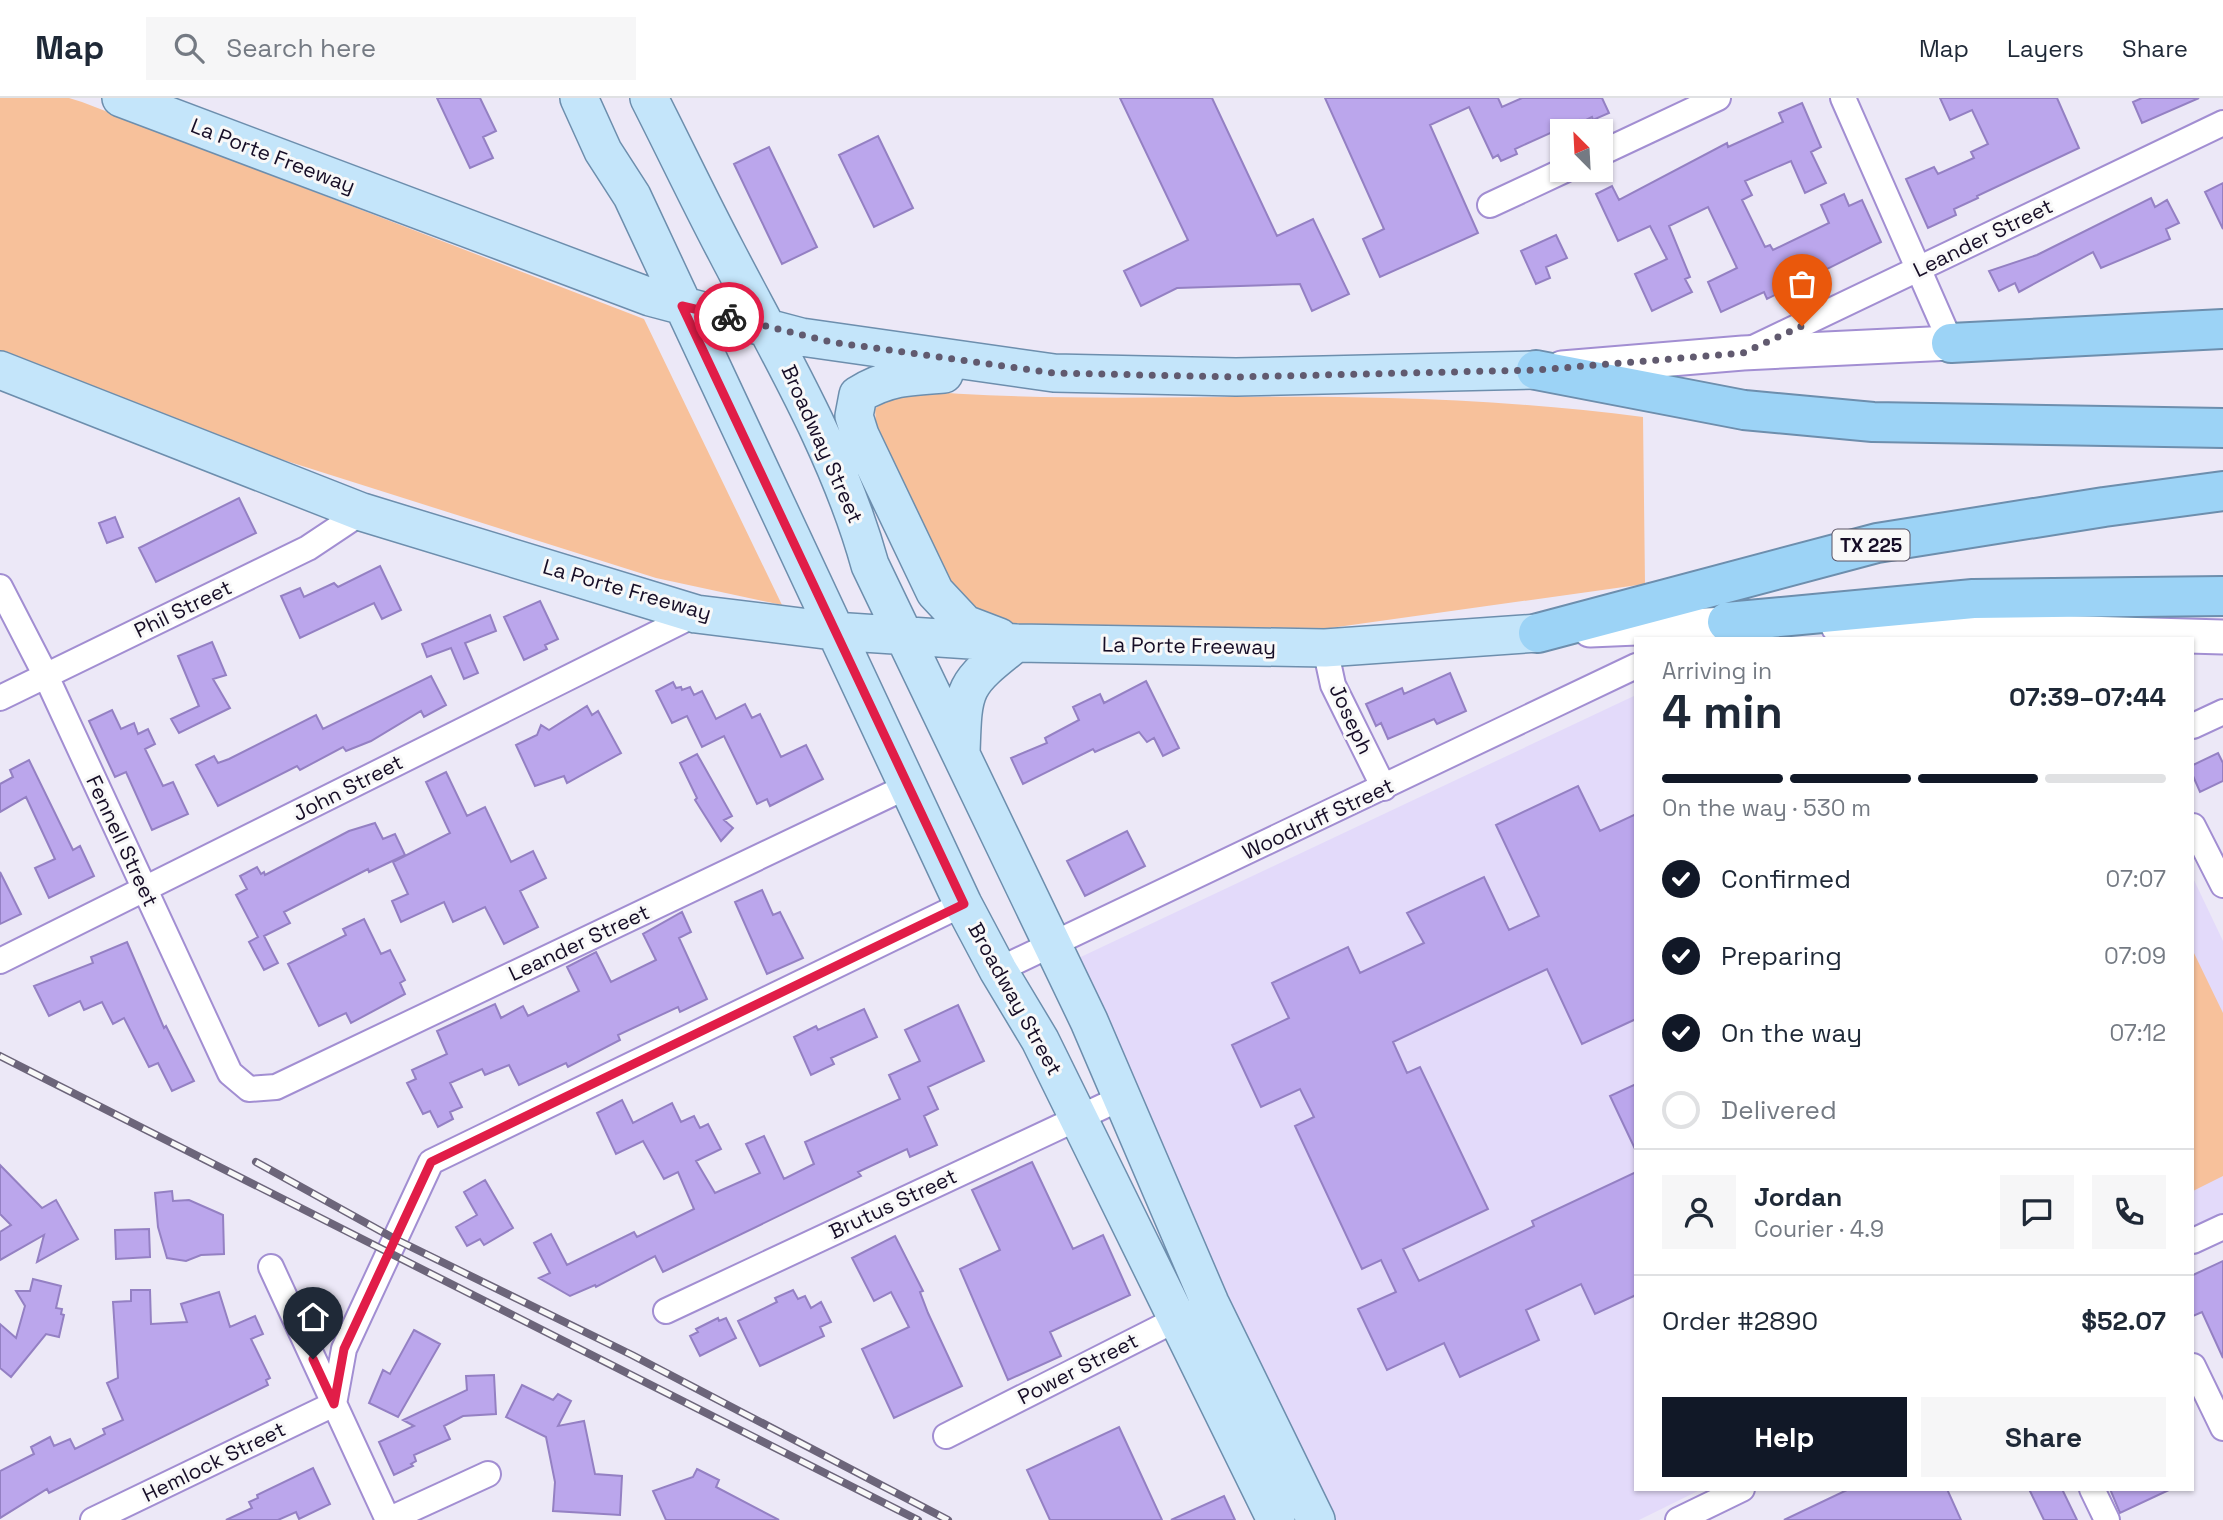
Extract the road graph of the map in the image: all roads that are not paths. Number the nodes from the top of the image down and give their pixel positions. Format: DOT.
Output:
graph roads {
  1 [pos="121,98"];
  2 [pos="649,98"];
  3 [pos="1718,98"];
  4 [pos="1843,98"];
  5 [pos="586,100"];
  6 [pos="2223,123"];
  7 [pos="1614,147"];
  8 [pos="1550,177"];
  9 [pos="1490,205"];
  10 [pos="647,229"];
  11 [pos="1919,268"];
  12 [pos="592,277"];
  13 [pos="698,310"];
  14 [pos="768,326"];
  15 [pos="2223,329"];
  16 [pos="1951,343"];
  17 [pos="1743,353"];
  18 [pos="0,370"];
  19 [pos="1536,370"];
  20 [pos="1054,373"];
  21 [pos="728,404"];
  22 [pos="2216,429"];
  23 [pos="2217,492"];
  24 [pos="362,512"];
  25 [pos="870,565"];
  26 [pos="0,587"];
  27 [pos="2223,596"];
  28 [pos="696,614"];
  29 [pos="1727,622"];
  30 [pos="833,631"];
  31 [pos="1538,633"];
  32 [pos="893,636"];
  33 [pos="2092,636"];
  34 [pos="1697,637"];
  35 [pos="2223,637"];
  36 [pos="1016,643"];
  37 [pos="1325,648"];
  38 [pos="1634,667"];
  39 [pos="47,676"];
  40 [pos="0,698"];
  41 [pos="2223,712"];
  42 [pos="2194,726"];
  43 [pos="961,757"];
  44 [pos="906,787"];
  45 [pos="1384,788"];
  46 [pos="2194,828"];
  47 [pos="2223,886"];
  48 [pos="144,890"];
  49 [pos="964,904"];
  50 [pos="1053,945"];
  51 [pos="0,961"];
  52 [pos="998,970"];
  53 [pos="249,1089"];
  54 [pos="1121,1098"];
  55 [pos="1078,1118"];
  56 [pos="2223,1227"];
  57 [pos="2194,1241"];
  58 [pos="271,1267"];
  59 [pos="1210,1303"];
  60 [pos="666,1311"];
  61 [pos="1176,1320"];
  62 [pos="2194,1368"];
  63 [pos="334,1404"];
  64 [pos="2223,1428"];
  65 [pos="946,1436"];
  66 [pos="488,1475"];
  67 [pos="1738,1491"];
  68 [pos="2093,1491"];
  69 [pos="93,1520"];
  70 [pos="388,1520"];
  71 [pos="1276,1520"];
  72 [pos="1316,1520"];
  73 [pos="1678,1520"];
  74 [pos="2107,1520"];
  1 -- 12 [label="main road, La Porte Freeway"];
  2 -- 14 [label="main road, Broadway Street"];
  3 -- 7 [label="street"];
  4 -- 11 [label="street"];
  5 -- 10 [label="main road, Broadway Street"];
  6 -- 11 [label="street, Leander Street"];
  8 -- 9 [label="street"];
  10 -- 12 [label="main road"];
  10 -- 13 [label="main road, Broadway Street"];
  11 -- 16 [label="street"];
  11 -- 17 [label="street, Leander Street"];
  12 -- 13 [label="main road, La Porte Freeway"];
  13 -- 14 [label="main road, La Porte Freeway"];
  13 -- 21 [label="main road, Broadway Street"];
  13 -- 25 [label="main road"];
  14 -- 20 [label="main road, La Porte Freeway"];
  14 -- 25 [label="main road, Broadway Street"];
  15 -- 16 [label="highway"];
  16 -- 17 [label="main road"];
  17 -- 19 [label="main road"];
  18 -- 24 [label="main road, La Porte Freeway"];
  19 -- 20 [label="main road, La Porte Freeway"];
  19 -- 22 [label="highway"];
  20 -- 36 [label="main road"];
  21 -- 30 [label="main road, Broadway Street"];
  21 -- 32 [label="main road"];
  23 -- 31 [label="highway, TX 225"];
  24 -- 28 [label="main road, La Porte Freeway"];
  24 -- 39 [label="street, Phil Street"];
  25 -- 32 [label="main road, Broadway Street"];
  26 -- 39 [label="street, Fennell Street"];
  27 -- 29 [label="highway"];
  28 -- 30 [label="main road, La Porte Freeway"];
  28 -- 48 [label="street, John Street"];
  29 -- 31 [label="main road"];
  29 -- 33 [label="main road"];
  29 -- 34 [label="street"];
  30 -- 32 [label="main road, La Porte Freeway"];
  30 -- 44 [label="main road, Broadway Street"];
  31 -- 37 [label="main road, La Porte Freeway"];
  32 -- 36 [label="main road, La Porte Freeway"];
  32 -- 43 [label="main road, Broadway Street"];
  33 -- 35 [label="main road"];
  36 -- 37 [label="main road, La Porte Freeway"];
  36 -- 43 [label="main road"];
  37 -- 45 [label="street, Joseph"];
  38 -- 45 [label="street, Woodruff Street"];
  39 -- 40 [label="street, Phil Street"];
  39 -- 48 [label="street, Fennell Street"];
  41 -- 42 [label="street"];
  43 -- 50 [label="main road, Broadway Street"];
  44 -- 49 [label="main road, Broadway Street"];
  44 -- 53 [label="street, Leander Street"];
  45 -- 50 [label="street, Woodruff Street"];
  46 -- 47 [label="street"];
  48 -- 51 [label="street, John Street"];
  48 -- 53 [label="street, Fennell Street"];
  49 -- 52 [label="main road, Broadway Street"];
  49 -- 63 [label="street"];
  50 -- 52 [label="street, Woodruff Street"];
  50 -- 54 [label="main road, Broadway Street"];
  52 -- 55 [label="main road, Broadway Street"];
  54 -- 55 [label="street, Brutus Street"];
  54 -- 59 [label="main road, Broadway Street"];
  55 -- 60 [label="street, Brutus Street"];
  55 -- 61 [label="main road, Broadway Street"];
  56 -- 57 [label="street"];
  58 -- 63 [label="street"];
  59 -- 61 [label="street, Power Street"];
  59 -- 72 [label="main road, Broadway Street"];
  61 -- 65 [label="street, Power Street"];
  61 -- 71 [label="main road, Broadway Street"];
  62 -- 64 [label="street"];
  63 -- 69 [label="street, Hemlock Street"];
  63 -- 70 [label="street"];
  66 -- 70 [label="street"];
  67 -- 73 [label="street"];
  68 -- 74 [label="street"];
}
